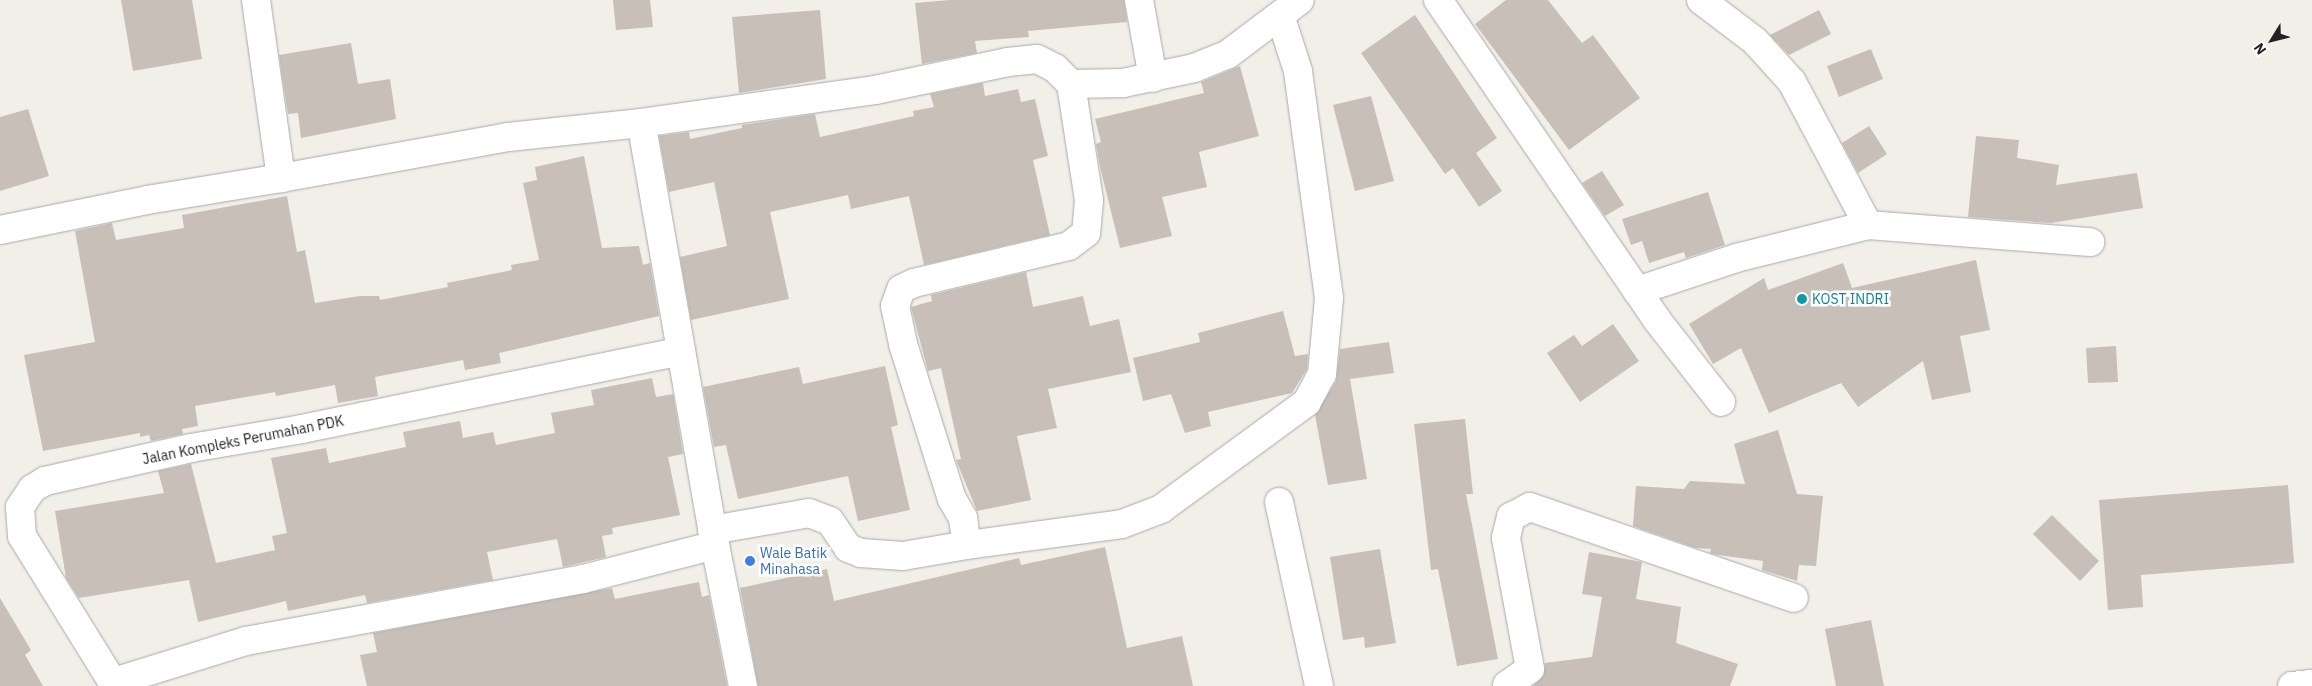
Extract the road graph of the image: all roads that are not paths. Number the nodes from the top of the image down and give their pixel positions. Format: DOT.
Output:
graph roads {
  1 [pos="256,0"];
  2 [pos="1139,0"];
  3 [pos="1438,0"];
  4 [pos="1701,0"];
  5 [pos="1290,9"];
  6 [pos="1153,78"];
  7 [pos="1070,84"];
  8 [pos="641,123"];
  9 [pos="281,178"];
  10 [pos="1868,225"];
  11 [pos="0,230"];
  12 [pos="2090,242"];
  13 [pos="1637,291"];
  14 [pos="681,351"];
  15 [pos="1721,402"];
  16 [pos="1279,502"];
  17 [pos="713,537"];
  18 [pos="967,545"];
  19 [pos="1794,598"];
  20 [pos="115,684"];
  21 [pos="2312,684"];
  22 [pos="744,686"];
  23 [pos="1320,686"];
  24 [pos="1504,686"];
  25 [pos="2292,686"];
  1 -- 9 [label="street"];
  2 -- 6 [label="street"];
  3 -- 13 [label="street"];
  4 -- 10 [label="street"];
  5 -- 6 [label="street"];
  5 -- 18 [label="street"];
  6 -- 7 [label="street"];
  7 -- 8 [label="street"];
  7 -- 18 [label="street"];
  8 -- 9 [label="street"];
  8 -- 14 [label="street"];
  9 -- 11 [label="street"];
  10 -- 12 [label="street"];
  10 -- 13 [label="street"];
  13 -- 15 [label="street"];
  14 -- 17 [label="street"];
  14 -- 20 [label="street, Jalan Kompleks Perumahan PDK"];
  16 -- 23 [label="street"];
  17 -- 18 [label="street"];
  17 -- 20 [label="street"];
  17 -- 22 [label="street"];
  19 -- 24 [label="street"];
  21 -- 25 [label="street"];
}
